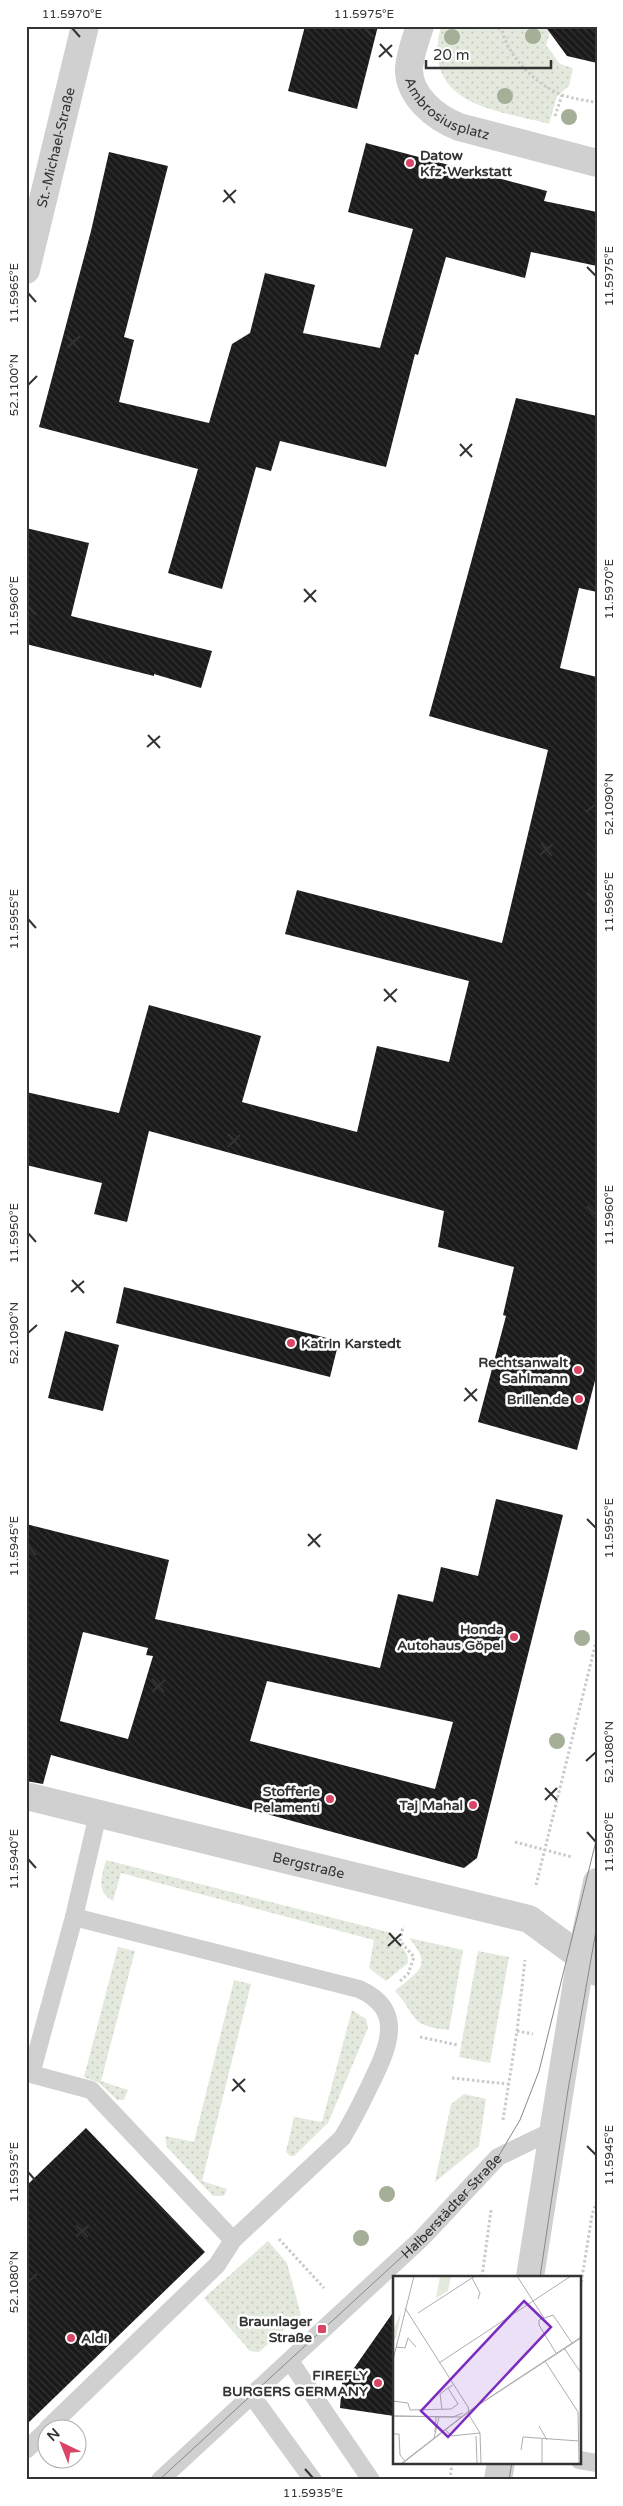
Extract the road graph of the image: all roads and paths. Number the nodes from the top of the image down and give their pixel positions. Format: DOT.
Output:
graph roads {
  1 [pos="85,26"];
  2 [pos="420,26"];
  3 [pos="488,26"];
  4 [pos="501,28"];
  5 [pos="597,103"];
  6 [pos="597,163"];
  7 [pos="26,270"];
  8 [pos="597,1638"];
  9 [pos="26,1796"];
  10 [pos="98,1814"];
  11 [pos="516,1842"];
  12 [pos="544,1850"];
  13 [pos="581,1860"];
  14 [pos="538,1876"];
  15 [pos="597,1882"];
  16 [pos="412,1890"];
  17 [pos="74,1916"];
  18 [pos="589,1964"];
  19 [pos="377,1998"];
  20 [pos="390,2030"];
  21 [pos="458,2045"];
  22 [pos="452,2078"];
  23 [pos="508,2084"];
  24 [pos="554,2130"];
  25 [pos="597,2200"];
  26 [pos="259,2216"];
  27 [pos="233,2240"];
  28 [pos="530,2276"];
  29 [pos="580,2291"];
  30 [pos="344,2311"];
  31 [pos="290,2361"];
  32 [pos="252,2396"];
  33 [pos="59,2418"];
  34 [pos="38,2439"];
  35 [pos="26,2450"];
  36 [pos="580,2460"];
  37 [pos="597,2463"];
  38 [pos="452,2464"];
  39 [pos="501,2464"];
  40 [pos="160,2480"];
  41 [pos="314,2480"];
  42 [pos="371,2480"];
  43 [pos="450,2480"];
  44 [pos="498,2480"];
  1 -- 7 [label="street, St.-Michael-Straße"];
  2 -- 6 [label="street, Ambrosiusplatz"];
  3 -- 4 [label="path"];
  4 -- 5 [label="path"];
  8 -- 12 [label="path"];
  9 -- 10 [label="street, Bergstraße"];
  10 -- 16 [label="street, Bergstraße"];
  10 -- 17 [label="lane"];
  11 -- 12 [label="path"];
  12 -- 13 [label="path"];
  12 -- 14 [label="path"];
  15 -- 18 [label="street"];
  16 -- 18 [label="street, Bergstraße"];
  16 -- 19 [label="path"];
  17 -- 19 [label="lane"];
  17 -- 27 [label="lane"];
  18 -- 24 [label="street"];
  19 -- 20 [label="lane"];
  20 -- 21 [label="path"];
  20 -- 26 [label="lane"];
  22 -- 23 [label="path"];
  24 -- 28 [label="street"];
  24 -- 30 [label="lane, Halberstädter Straße"];
  25 -- 29 [label="path"];
  26 -- 27 [label="lane"];
  26 -- 30 [label="path"];
  27 -- 33 [label="lane"];
  30 -- 31 [label="lane, Halberstädter Straße"];
  31 -- 32 [label="lane, Halberstädter Straße"];
  31 -- 42 [label="lane"];
  32 -- 40 [label="lane, Halberstädter Straße"];
  32 -- 41 [label="lane"];
  34 -- 35 [label="lane"];
  36 -- 37 [label="lane"];
  38 -- 43 [label="path"];
  39 -- 44 [label="street"];
}
